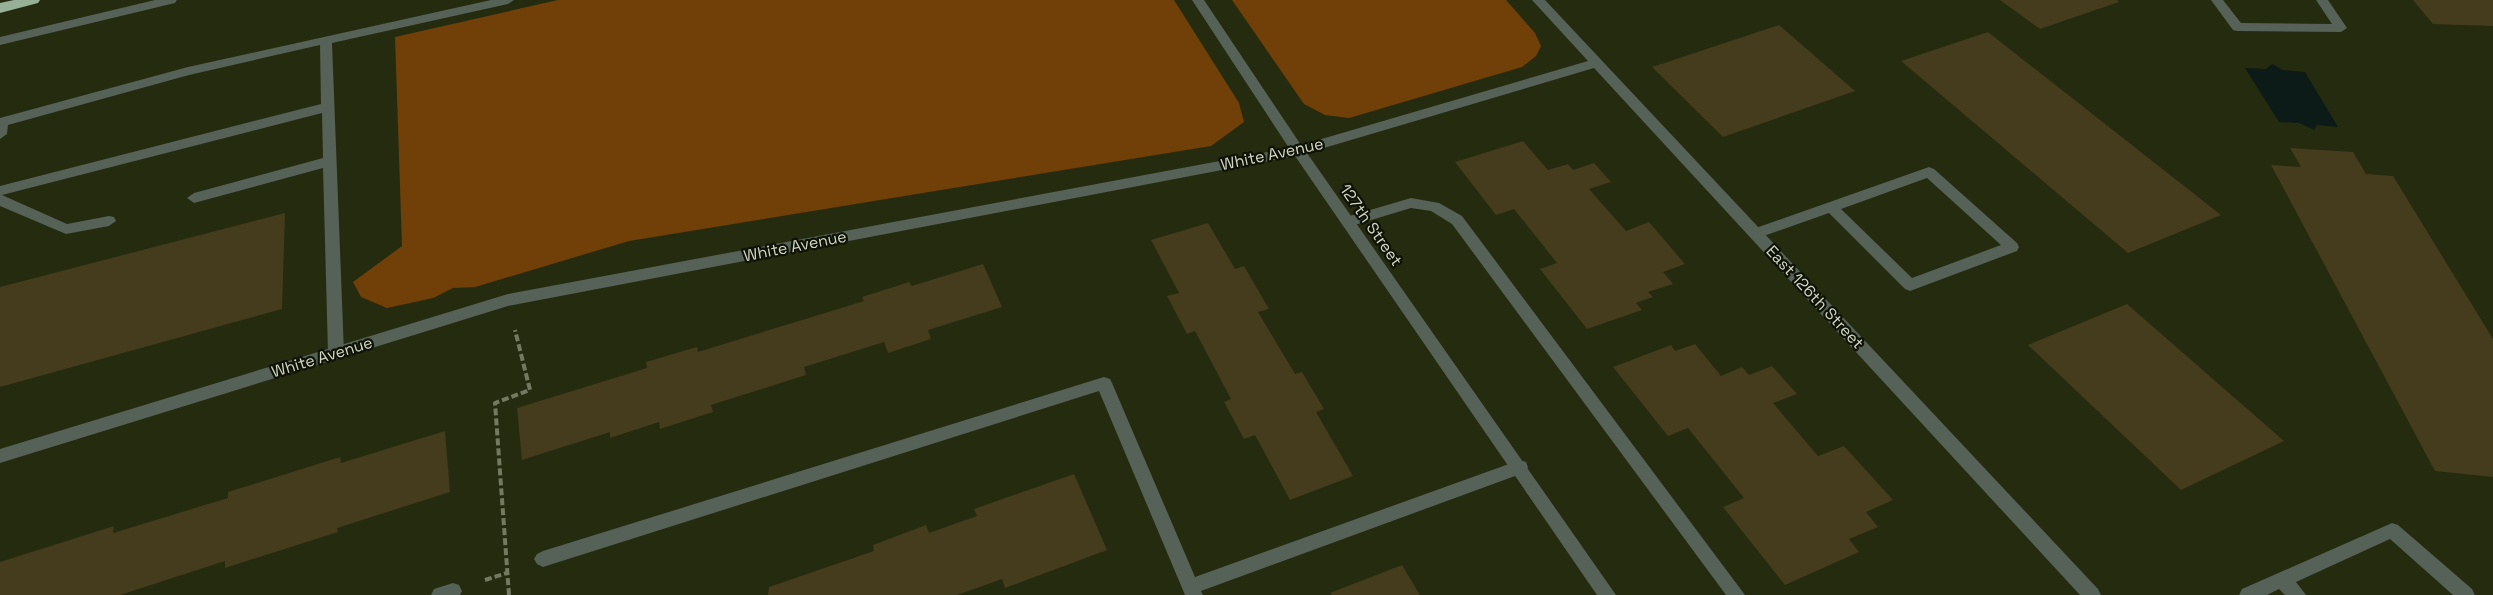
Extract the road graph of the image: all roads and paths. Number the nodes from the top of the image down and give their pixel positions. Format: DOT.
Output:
graph roads {
  1 [pos="33,0"];
  2 [pos="171,0"];
  3 [pos="508,0"];
  4 [pos="1198,0"];
  5 [pos="1538,0"];
  6 [pos="2217,0"];
  7 [pos="2322,0"];
  8 [pos="0,8"];
  9 [pos="326,40"];
  10 [pos="0,41"];
  11 [pos="1596,63"];
  12 [pos="328,107"];
  13 [pos="0,134"];
  14 [pos="1298,151"];
  15 [pos="330,162"];
  16 [pos="0,191"];
  17 [pos="194,198"];
  18 [pos="0,200"];
  19 [pos="1831,207"];
  20 [pos="109,220"];
  21 [pos="1348,222"];
  22 [pos="1755,234"];
  23 [pos="508,300"];
  24 [pos="336,353"];
  25 [pos="0,456"];
  26 [pos="1520,467"];
  27 [pos="543,559"];
  28 [pos="506,573"];
  29 [pos="2282,580"];
  30 [pos="1193,591"];
  31 [pos="447,593"];
  32 [pos="509,595"];
  33 [pos="1607,595"];
  34 [pos="1736,595"];
  35 [pos="2092,595"];
  36 [pos="2248,595"];
  37 [pos="2297,595"];
  38 [pos="2466,595"];
  1 -- 8 [label="highway"];
  2 -- 10 [label="street"];
  3 -- 9 [label="street"];
  4 -- 14 [label="street, 127th Street"];
  5 -- 11 [label="street, East 126th Street"];
  6 -- 7 [label="street"];
  9 -- 12 [label="street"];
  9 -- 13 [label="street"];
  11 -- 14 [label="street, White Avenue"];
  11 -- 22 [label="street, East 126th Street"];
  12 -- 15 [label="street"];
  12 -- 16 [label="street"];
  14 -- 21 [label="street, 127th Street"];
  14 -- 23 [label="street, White Avenue"];
  15 -- 17 [label="street"];
  15 -- 24 [label="street"];
  18 -- 20 [label="street"];
  19 -- 19 [label="street"];
  19 -- 22 [label="street"];
  21 -- 26 [label="street, 127th Street"];
  21 -- 34 [label="street"];
  22 -- 35 [label="street, East 126th Street"];
  23 -- 24 [label="street, White Avenue"];
  23 -- 28 [label="path"];
  24 -- 25 [label="street, White Avenue"];
  26 -- 30 [label="street"];
  26 -- 33 [label="street, 127th Street"];
  27 -- 28 [label="path"];
  27 -- 30 [label="street"];
  28 -- 31 [label="path"];
  28 -- 32 [label="path"];
  29 -- 36 [label="street"];
  29 -- 37 [label="street"];
  29 -- 38 [label="street"];
}
